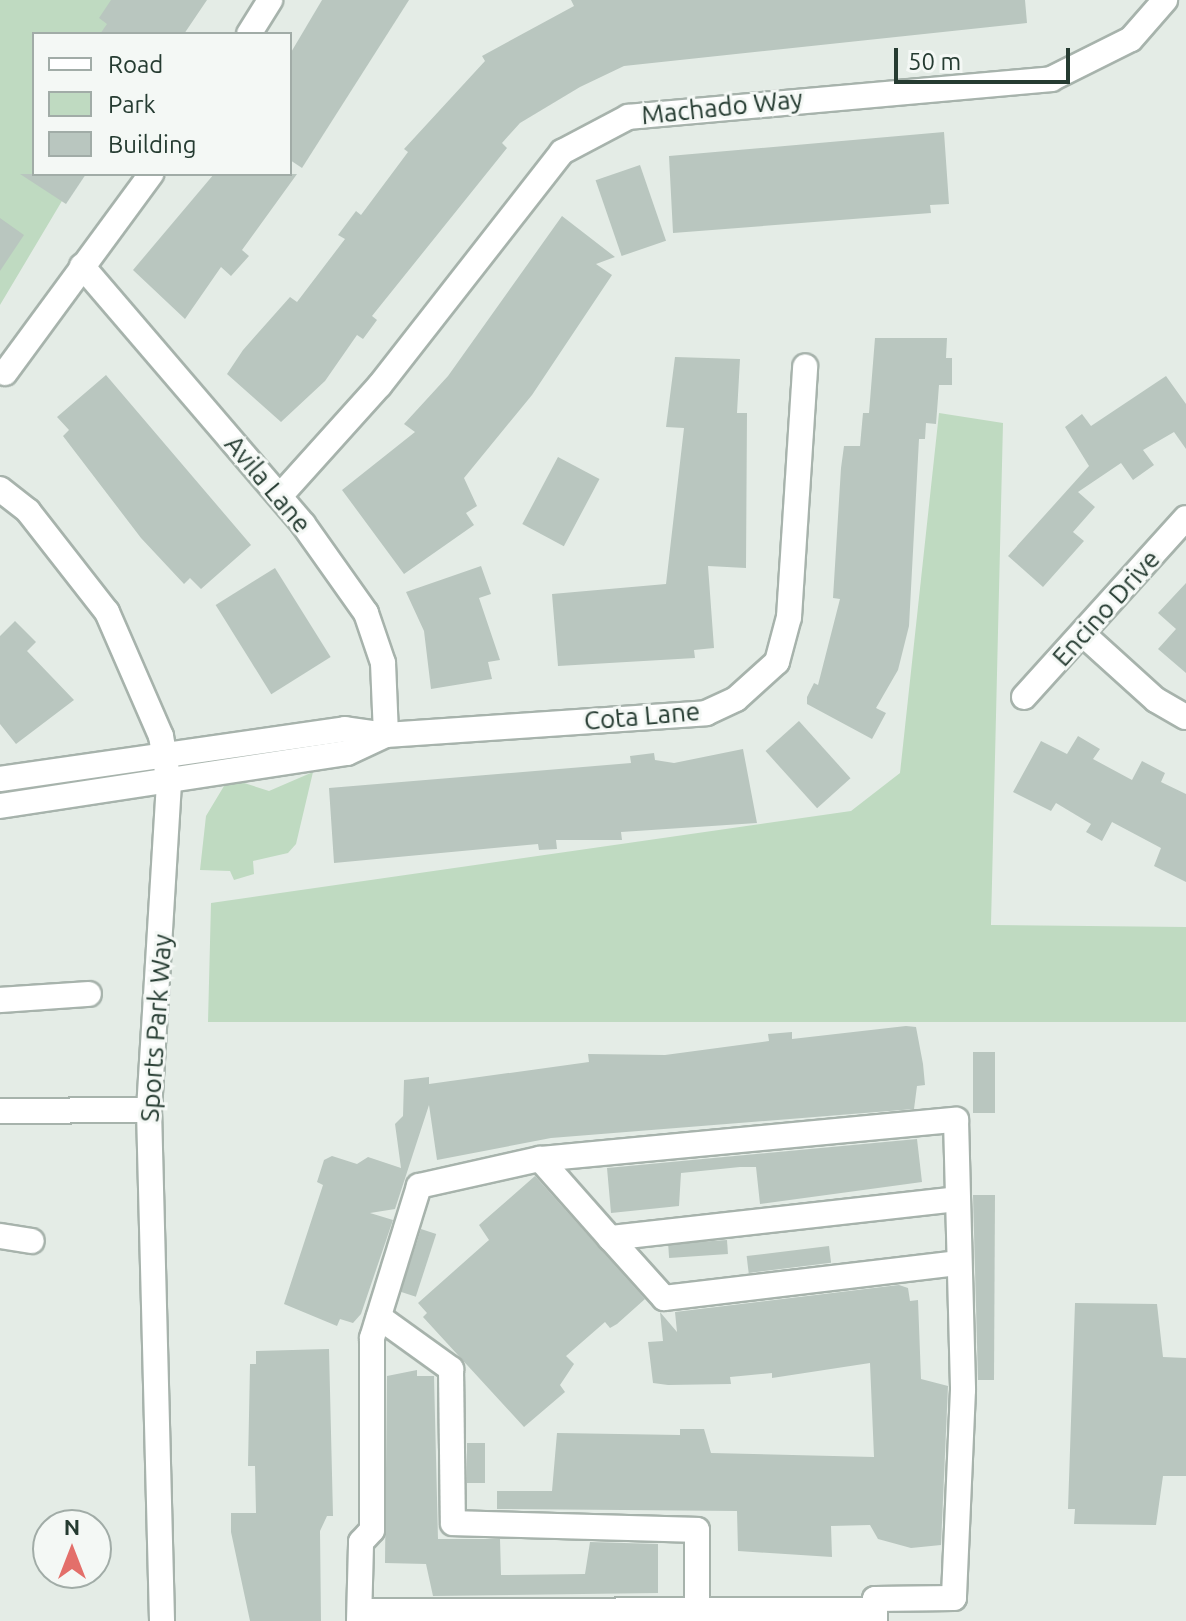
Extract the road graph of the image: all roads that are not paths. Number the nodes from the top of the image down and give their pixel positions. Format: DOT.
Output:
graph roads {
  1 [pos="270,0"];
  2 [pos="1165,0"];
  3 [pos="250,32"];
  4 [pos="150,176"];
  5 [pos="82,266"];
  6 [pos="805,367"];
  7 [pos="5,373"];
  8 [pos="0,489"];
  9 [pos="280,496"];
  10 [pos="1186,518"];
  11 [pos="1084,635"];
  12 [pos="1024,697"];
  13 [pos="1186,717"];
  14 [pos="386,735"];
  15 [pos="164,753"];
  16 [pos="0,779"];
  17 [pos="169,783"];
  18 [pos="0,806"];
  19 [pos="89,994"];
  20 [pos="0,1000"];
  21 [pos="149,1110"];
  22 [pos="0,1111"];
  23 [pos="540,1159"];
  24 [pos="956,1199"];
  25 [pos="0,1236"];
  26 [pos="610,1238"];
  27 [pos="32,1241"];
  28 [pos="957,1263"];
  29 [pos="379,1317"];
  30 [pos="697,1610"];
  31 [pos="875,1615"];
  32 [pos="360,1616"];
  33 [pos="162,1621"];
  1 -- 3 [label="street"];
  2 -- 9 [label="street, Machado Way"];
  4 -- 5 [label="street"];
  5 -- 7 [label="street"];
  5 -- 9 [label="street, Avila Lane"];
  6 -- 14 [label="street, Cota Lane"];
  8 -- 15 [label="street, Sports Park Way"];
  9 -- 14 [label="street, Avila Lane"];
  10 -- 11 [label="street, Encino Drive"];
  11 -- 12 [label="street, Encino Drive"];
  11 -- 13 [label="street"];
  14 -- 15 [label="street, Cota Lane"];
  14 -- 17 [label="street, Cota Lane"];
  15 -- 16 [label="street, Cota Lane"];
  15 -- 17 [label="street, Sports Park Way"];
  17 -- 18 [label="street, Cota Lane"];
  17 -- 21 [label="street, Sports Park Way"];
  19 -- 20 [label="street"];
  21 -- 22 [label="street"];
  21 -- 33 [label="street, Sports Park Way"];
  23 -- 24 [label="street"];
  23 -- 26 [label="street"];
  23 -- 29 [label="street"];
  24 -- 26 [label="street"];
  24 -- 28 [label="street"];
  25 -- 27 [label="street"];
  26 -- 28 [label="street"];
  28 -- 31 [label="street"];
  29 -- 30 [label="street"];
  29 -- 32 [label="street"];
  30 -- 31 [label="street"];
  30 -- 32 [label="street"];
}
